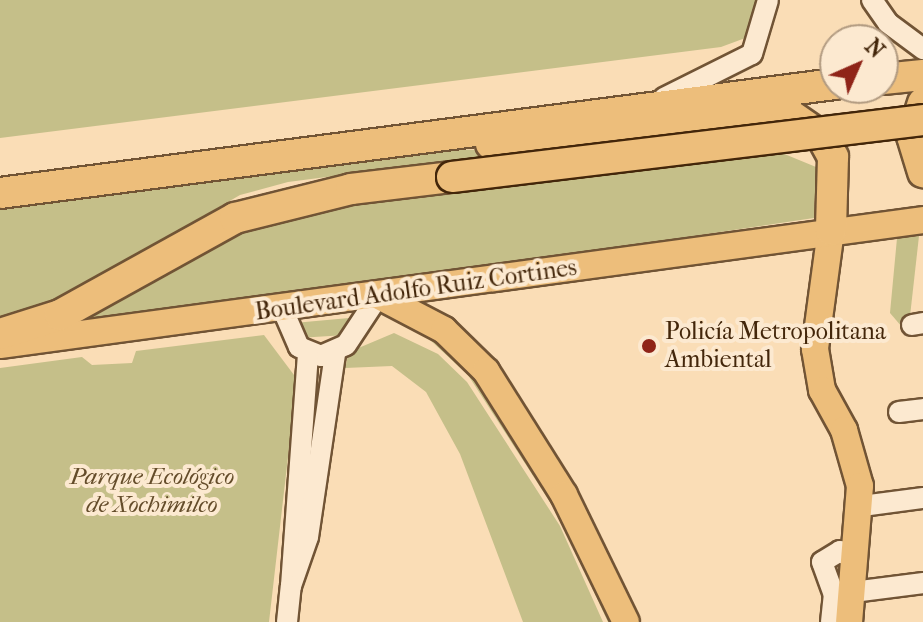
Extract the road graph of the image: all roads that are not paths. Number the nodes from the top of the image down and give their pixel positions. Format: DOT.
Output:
graph roads {
  1 [pos="768,0"];
  2 [pos="872,0"];
  3 [pos="923,49"];
  4 [pos="923,75"];
  5 [pos="899,77"];
  6 [pos="819,86"];
  7 [pos="923,103"];
  8 [pos="644,106"];
  9 [pos="923,120"];
  10 [pos="384,144"];
  11 [pos="923,172"];
  12 [pos="0,193"];
  13 [pos="923,220"];
  14 [pos="831,230"];
  15 [pos="379,298"];
  16 [pos="283,310"];
  17 [pos="0,334"];
  18 [pos="0,345"];
  19 [pos="308,354"];
  20 [pos="335,354"];
  21 [pos="923,409"];
  22 [pos="899,412"];
  23 [pos="310,437"];
  24 [pos="923,498"];
  25 [pos="862,506"];
  26 [pos="856,561"];
  27 [pos="923,583"];
  28 [pos="853,592"];
  29 [pos="287,622"];
  30 [pos="626,622"];
  31 [pos="831,622"];
  32 [pos="849,622"];
  1 -- 8 [label="street"];
  2 -- 3 [label="street"];
  4 -- 5 [label="highway"];
  6 -- 8 [label="highway"];
  7 -- 11 [label="highway"];
  8 -- 10 [label="highway"];
  9 -- 17 [label="highway, bridge"];
  10 -- 12 [label="highway"];
  10 -- 14 [label="highway"];
  13 -- 14 [label="main road, Boulevard Adolfo Ruiz Cortines"];
  14 -- 15 [label="main road, Boulevard Adolfo Ruiz Cortines"];
  14 -- 25 [label="main road"];
  15 -- 16 [label="main road, Boulevard Adolfo Ruiz Cortines"];
  15 -- 20 [label="street"];
  15 -- 30 [label="main road"];
  16 -- 18 [label="main road, Boulevard Adolfo Ruiz Cortines"];
  16 -- 19 [label="street"];
  19 -- 20 [label="street"];
  19 -- 23 [label="street"];
  20 -- 23 [label="street"];
  21 -- 22 [label="street"];
  23 -- 29 [label="street"];
  24 -- 25 [label="street"];
  25 -- 26 [label="main road"];
  26 -- 28 [label="main road"];
  26 -- 31 [label="street"];
  27 -- 28 [label="street"];
  28 -- 32 [label="main road"];
}
